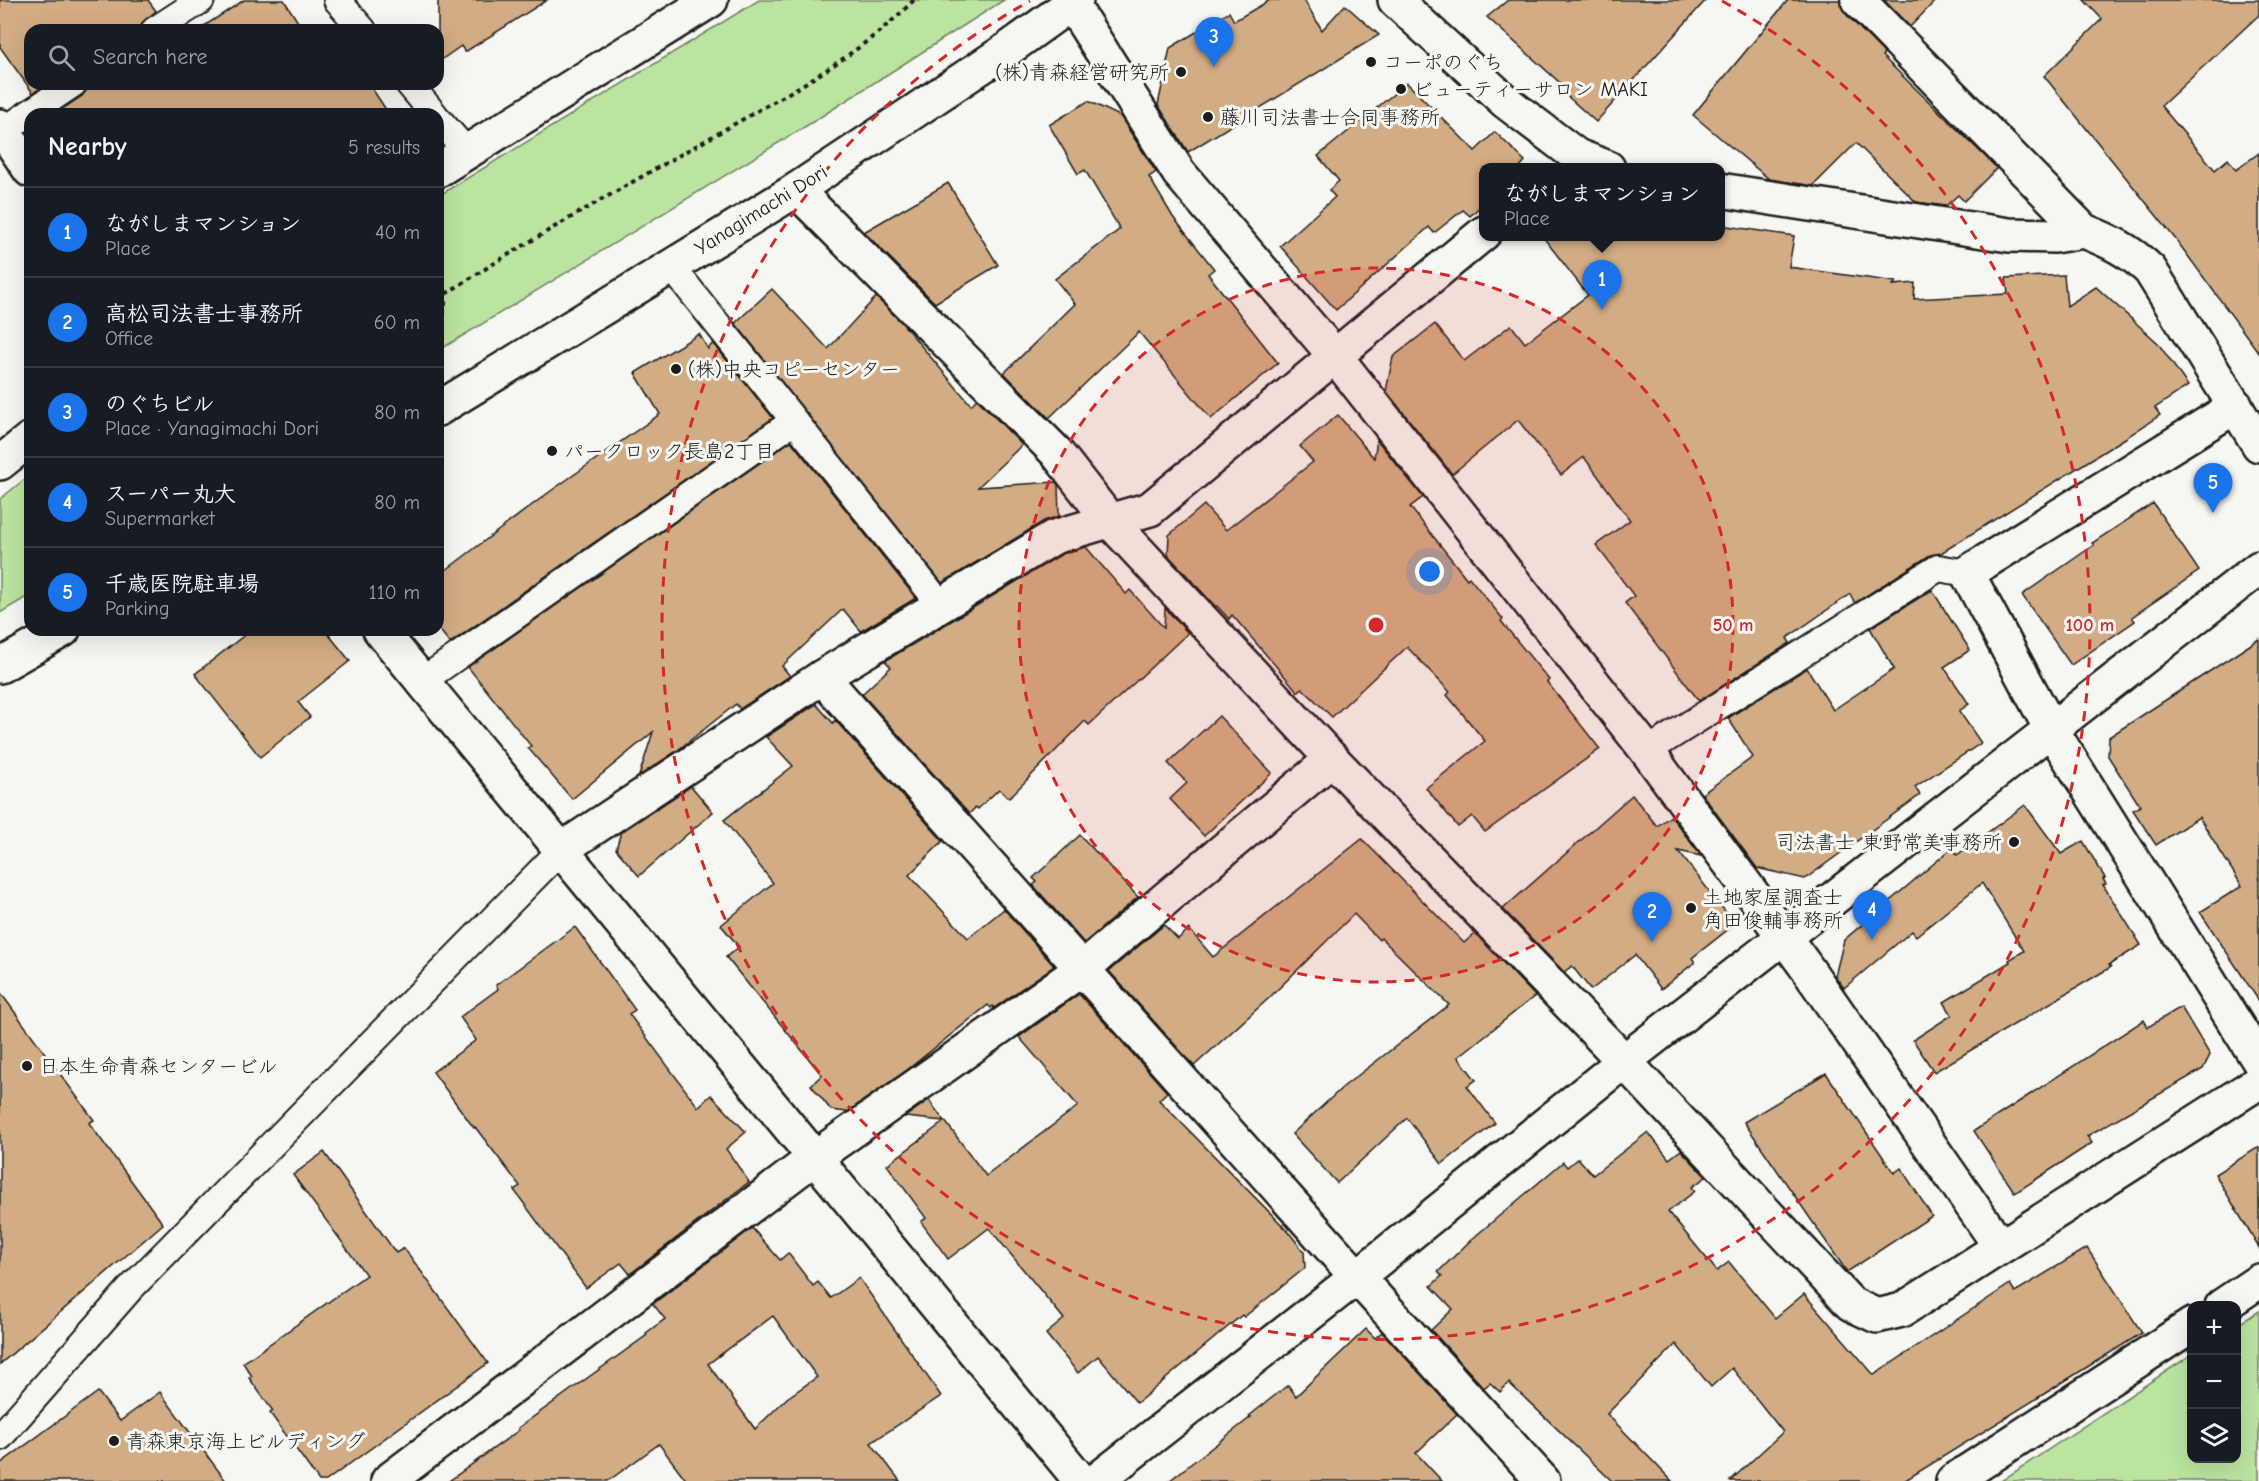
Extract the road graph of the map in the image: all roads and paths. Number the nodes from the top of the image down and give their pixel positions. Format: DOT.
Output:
graph roads {
  1 [pos="201,0"];
  2 [pos="711,0"];
  3 [pos="914,0"];
  4 [pos="1395,0"];
  5 [pos="1858,0"];
  6 [pos="341,1"];
  7 [pos="1074,2"];
  8 [pos="164,24"];
  9 [pos="358,24"];
  10 [pos="63,90"];
  11 [pos="414,90"];
  12 [pos="34,108"];
  13 [pos="429,108"];
  14 [pos="24,114"];
  15 [pos="444,126"];
  16 [pos="2,128"];
  17 [pos="466,152"];
  18 [pos="24,161"];
  19 [pos="1569,162"];
  20 [pos="444,166"];
  21 [pos="796,190"];
  22 [pos="1725,191"];
  23 [pos="2085,231"];
  24 [pos="1479,237"];
  25 [pos="671,266"];
  26 [pos="444,295"];
  27 [pos="444,312"];
  28 [pos="1335,356"];
  29 [pos="444,405"];
  30 [pos="2236,406"];
  31 [pos="794,421"];
  32 [pos="24,445"];
  33 [pos="2259,445"];
  34 [pos="0,463"];
  35 [pos="1109,520"];
  36 [pos="2259,567"];
  37 [pos="1967,573"];
  38 [pos="942,605"];
  39 [pos="52,636"];
  40 [pos="385,636"];
  41 [pos="0,666"];
  42 [pos="822,677"];
  43 [pos="422,681"];
  44 [pos="2051,729"];
  45 [pos="1647,751"];
  46 [pos="1332,759"];
  47 [pos="562,849"];
  48 [pos="1784,936"];
  49 [pos="1082,969"];
  50 [pos="1624,1061"];
  51 [pos="2259,1061"];
  52 [pos="2259,1082"];
  53 [pos="814,1158"];
  54 [pos="2000,1246"];
  55 [pos="1357,1277"];
  56 [pos="2259,1281"];
  57 [pos="2228,1301"];
  58 [pos="2187,1328"];
  59 [pos="0,1437"];
  60 [pos="388,1481"];
  61 [pos="1081,1481"];
  62 [pos="1096,1481"];
  63 [pos="1543,1481"];
  64 [pos="1953,1481"];
  1 -- 8 [label="lane"];
  2 -- 17 [label="street"];
  3 -- 26 [label="path"];
  4 -- 19 [label="street"];
  5 -- 23 [label="street"];
  6 -- 9 [label="lane"];
  7 -- 21 [label="street, Yanagimachi Dori"];
  7 -- 28 [label="street"];
  10 -- 12 [label="lane"];
  11 -- 13 [label="lane"];
  14 -- 16 [label="lane"];
  15 -- 17 [label="lane"];
  16 -- 18 [label="street"];
  17 -- 20 [label="street"];
  21 -- 25 [label="street, Yanagimachi Dori"];
  21 -- 35 [label="street"];
  22 -- 23 [label="street"];
  23 -- 30 [label="street"];
  24 -- 28 [label="street"];
  25 -- 29 [label="street, Yanagimachi Dori"];
  25 -- 31 [label="lane"];
  26 -- 27 [label="path"];
  28 -- 35 [label="street"];
  28 -- 45 [label="street"];
  30 -- 33 [label="street"];
  30 -- 37 [label="street"];
  31 -- 38 [label="lane"];
  31 -- 43 [label="lane"];
  32 -- 34 [label="street"];
  35 -- 38 [label="street"];
  35 -- 46 [label="street"];
  36 -- 44 [label="street"];
  37 -- 44 [label="street"];
  37 -- 45 [label="lane"];
  38 -- 42 [label="street"];
  39 -- 41 [label="street"];
  40 -- 43 [label="street"];
  42 -- 47 [label="street"];
  42 -- 49 [label="street"];
  43 -- 47 [label="street"];
  44 -- 48 [label="street"];
  44 -- 51 [label="street"];
  45 -- 48 [label="street"];
  46 -- 49 [label="street"];
  46 -- 50 [label="street"];
  47 -- 53 [label="street"];
  47 -- 59 [label="lane"];
  48 -- 50 [label="street"];
  48 -- 54 [label="street"];
  49 -- 53 [label="street"];
  49 -- 55 [label="street"];
  50 -- 54 [label="street"];
  50 -- 55 [label="street"];
  52 -- 54 [label="street"];
  53 -- 60 [label="street"];
  53 -- 61 [label="street"];
  55 -- 62 [label="street"];
  55 -- 63 [label="street"];
  56 -- 57 [label="street"];
  58 -- 64 [label="street"];
}
